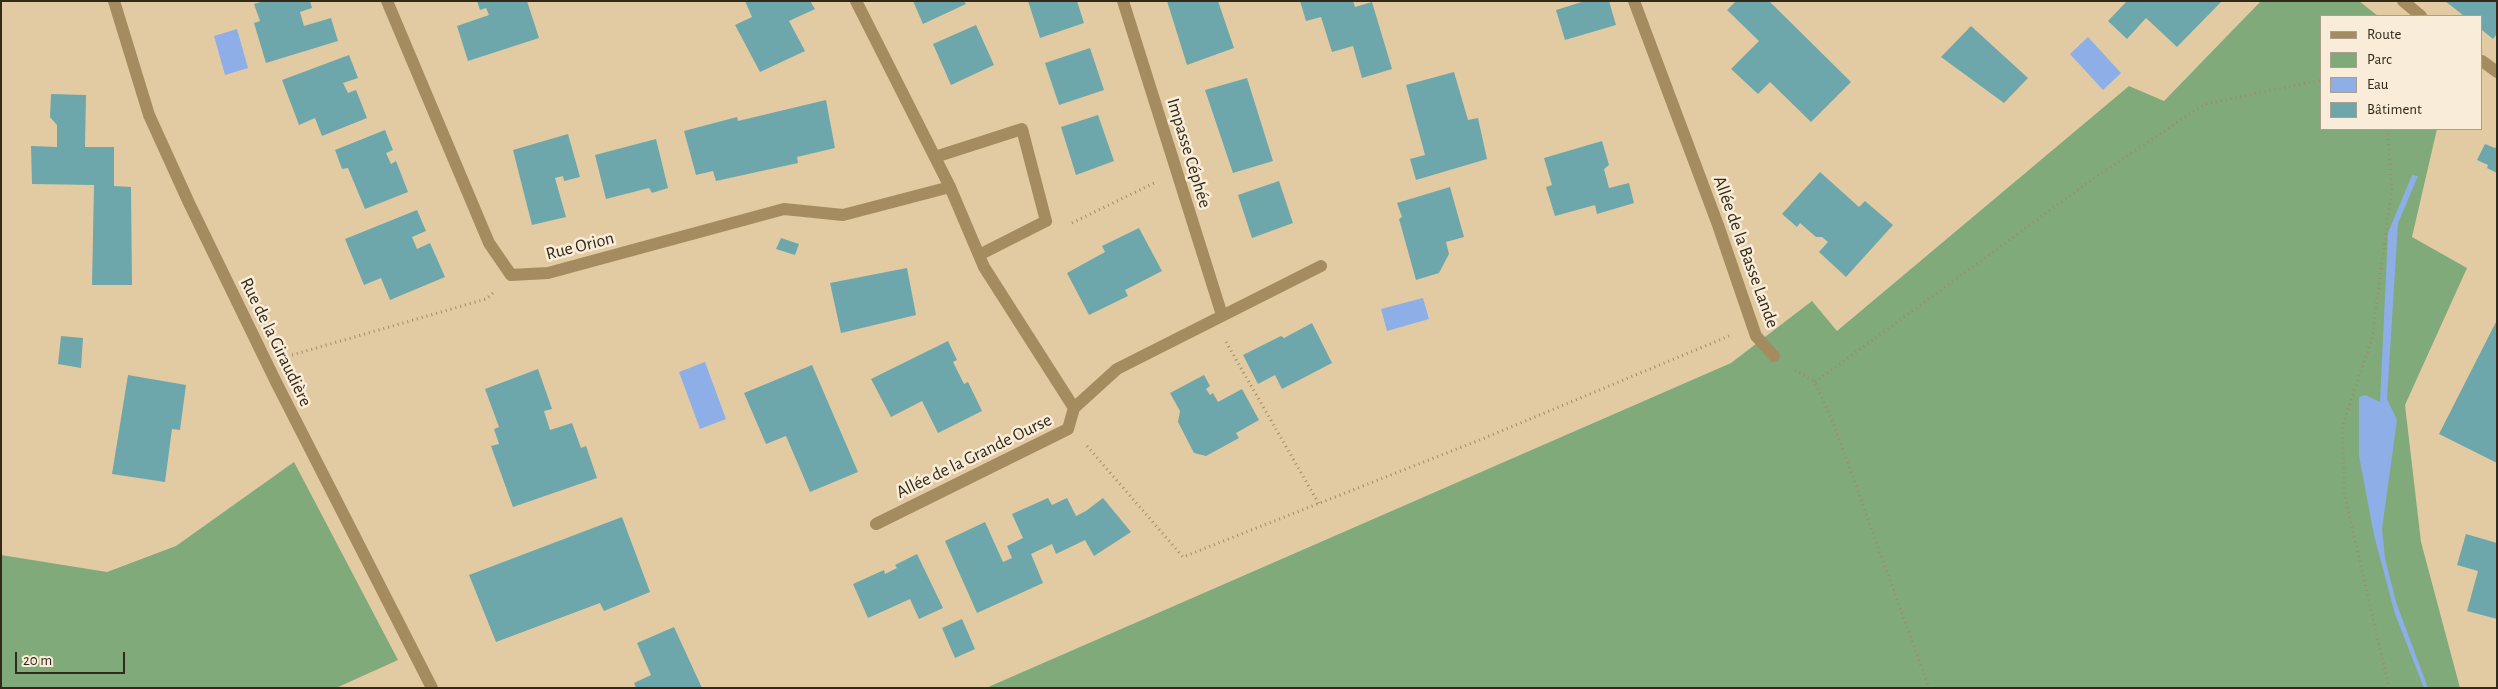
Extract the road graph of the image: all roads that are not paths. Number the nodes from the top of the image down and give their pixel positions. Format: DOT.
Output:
graph roads {
  1 [pos="114,1"];
  2 [pos="387,1"];
  3 [pos="856,1"];
  4 [pos="1123,1"];
  5 [pos="1634,1"];
  6 [pos="2402,1"];
  7 [pos="2420,15"];
  8 [pos="2483,62"];
  9 [pos="2497,72"];
  10 [pos="935,157"];
  11 [pos="950,187"];
  12 [pos="979,255"];
  13 [pos="1321,266"];
  14 [pos="1222,315"];
  15 [pos="1774,356"];
  16 [pos="1074,408"];
  17 [pos="876,524"];
  18 [pos="432,688"];
  1 -- 18 [label="street, Rue de la Giraudière"];
  2 -- 11 [label="street, Rue Orion"];
  3 -- 10 [label="street, Allée de la Grande Ourse"];
  4 -- 14 [label="street, Impasse Céphée"];
  5 -- 15 [label="street, Allée de la Basse Lande"];
  6 -- 7 [label="street"];
  8 -- 9 [label="street"];
  10 -- 11 [label="street, Allée de la Grande Ourse"];
  10 -- 12 [label="street"];
  11 -- 12 [label="street, Allée de la Grande Ourse"];
  12 -- 16 [label="street, Allée de la Grande Ourse"];
  13 -- 14 [label="street"];
  14 -- 16 [label="street"];
  16 -- 17 [label="street, Allée de la Grande Ourse"];
}
